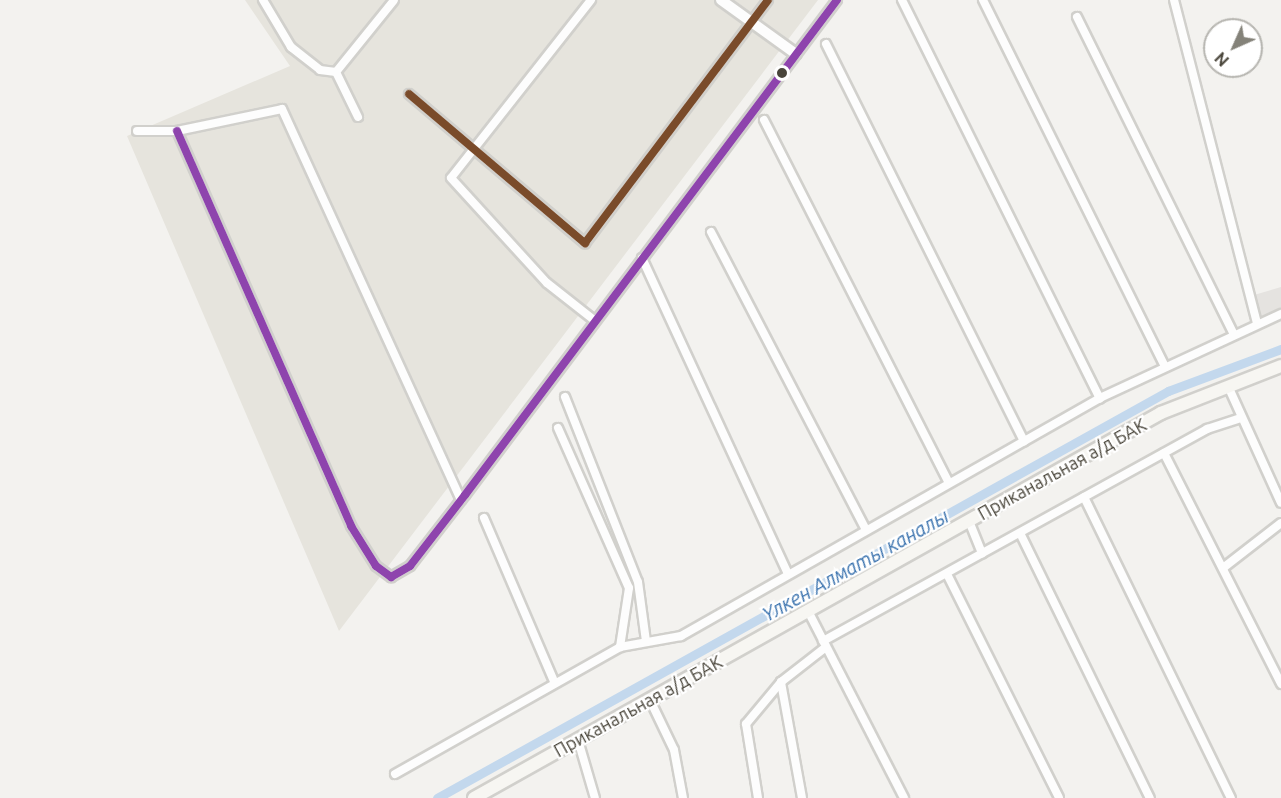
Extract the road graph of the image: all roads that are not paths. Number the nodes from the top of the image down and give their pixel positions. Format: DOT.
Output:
graph roads {
  1 [pos="263,0"];
  2 [pos="394,0"];
  3 [pos="591,0"];
  4 [pos="721,0"];
  5 [pos="768,0"];
  6 [pos="837,0"];
  7 [pos="902,0"];
  8 [pos="983,0"];
  9 [pos="1174,0"];
  10 [pos="1077,17"];
  11 [pos="752,22"];
  12 [pos="826,44"];
  13 [pos="796,54"];
  14 [pos="336,72"];
  15 [pos="409,94"];
  16 [pos="357,117"];
  17 [pos="764,120"];
  18 [pos="177,131"];
  19 [pos="137,132"];
  20 [pos="474,153"];
  21 [pos="711,232"];
  22 [pos="642,258"];
  23 [pos="1281,314"];
  24 [pos="594,320"];
  25 [pos="1257,323"];
  26 [pos="1233,333"];
  27 [pos="1164,364"];
  28 [pos="1281,366"];
  29 [pos="1227,386"];
  30 [pos="565,397"];
  31 [pos="1100,398"];
  32 [pos="1241,418"];
  33 [pos="558,428"];
  34 [pos="1024,441"];
  35 [pos="1164,453"];
  36 [pos="948,481"];
  37 [pos="1084,497"];
  38 [pos="461,500"];
  39 [pos="1281,503"];
  40 [pos="484,518"];
  41 [pos="969,521"];
  42 [pos="1281,523"];
  43 [pos="866,530"];
  44 [pos="1020,533"];
  45 [pos="982,554"];
  46 [pos="1223,568"];
  47 [pos="788,574"];
  48 [pos="947,574"];
  49 [pos="808,611"];
  50 [pos="646,641"];
  51 [pos="825,644"];
  52 [pos="620,647"];
  53 [pos="554,681"];
  54 [pos="781,682"];
  55 [pos="1281,684"];
  56 [pos="650,700"];
  57 [pos="578,740"];
  58 [pos="394,774"];
  59 [pos="495,792"];
  60 [pos="901,797"];
  61 [pos="474,798"];
  62 [pos="595,798"];
  63 [pos="683,798"];
  64 [pos="758,798"];
  65 [pos="802,798"];
  66 [pos="1059,798"];
  67 [pos="1150,798"];
  68 [pos="1230,798"];
  1 -- 14 [label="street"];
  2 -- 14 [label="street"];
  3 -- 20 [label="street"];
  4 -- 11 [label="street"];
  5 -- 11 [label="street"];
  6 -- 13 [label="street"];
  7 -- 31 [label="street"];
  8 -- 27 [label="street"];
  9 -- 25 [label="street"];
  10 -- 26 [label="street"];
  11 -- 13 [label="street"];
  11 -- 20 [label="street"];
  12 -- 34 [label="street"];
  13 -- 22 [label="street"];
  14 -- 16 [label="street"];
  15 -- 20 [label="street"];
  17 -- 36 [label="street"];
  18 -- 19 [label="street"];
  18 -- 38 [label="street"];
  18 -- 38 [label="street"];
  20 -- 24 [label="street"];
  21 -- 43 [label="street"];
  22 -- 24 [label="street"];
  22 -- 47 [label="street"];
  23 -- 25 [label="street"];
  24 -- 38 [label="street"];
  25 -- 26 [label="street"];
  26 -- 27 [label="street"];
  27 -- 31 [label="street"];
  28 -- 29 [label="main road, Приканальная а/д БАК"];
  29 -- 32 [label="street"];
  29 -- 41 [label="main road, Приканальная а/д БАК"];
  30 -- 50 [label="street"];
  31 -- 34 [label="street"];
  32 -- 35 [label="street"];
  32 -- 39 [label="street"];
  33 -- 52 [label="street"];
  34 -- 36 [label="street"];
  35 -- 37 [label="street"];
  35 -- 46 [label="street"];
  36 -- 43 [label="street"];
  37 -- 44 [label="street"];
  37 -- 68 [label="street"];
  40 -- 53 [label="street"];
  41 -- 45 [label="street"];
  41 -- 49 [label="main road, Приканальная а/д БАК"];
  42 -- 46 [label="street"];
  43 -- 47 [label="street"];
  44 -- 45 [label="street"];
  44 -- 67 [label="street"];
  45 -- 48 [label="street"];
  46 -- 55 [label="street"];
  47 -- 50 [label="street"];
  48 -- 51 [label="street"];
  48 -- 66 [label="street"];
  49 -- 51 [label="street"];
  49 -- 56 [label="main road, Приканальная а/д БАК"];
  50 -- 52 [label="street"];
  51 -- 54 [label="street"];
  51 -- 60 [label="street"];
  52 -- 53 [label="street"];
  53 -- 58 [label="street"];
  54 -- 64 [label="street"];
  54 -- 65 [label="street"];
  56 -- 57 [label="main road, Приканальная а/д БАК"];
  56 -- 63 [label="street"];
  57 -- 59 [label="main road, Приканальная а/д БАК"];
  57 -- 62 [label="street"];
  59 -- 61 [label="main road, Приканальная а/д БАК"];
}
